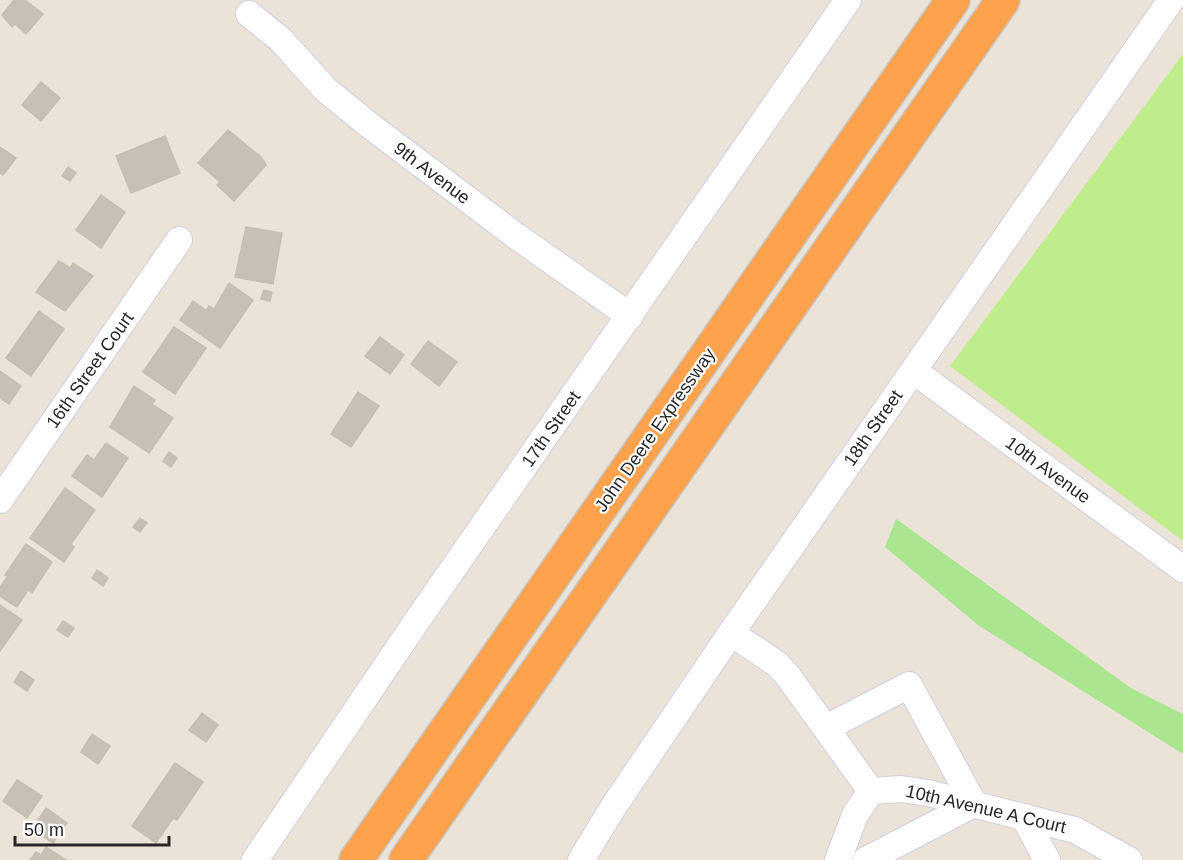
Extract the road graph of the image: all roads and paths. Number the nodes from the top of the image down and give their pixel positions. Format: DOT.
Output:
graph roads {
  1 [pos="848,0"];
  2 [pos="953,0"];
  3 [pos="1002,0"];
  4 [pos="1171,0"];
  5 [pos="249,14"];
  6 [pos="179,240"];
  7 [pos="630,315"];
  8 [pos="914,371"];
  9 [pos="0,500"];
  10 [pos="1183,569"];
  11 [pos="731,633"];
  12 [pos="826,728"];
  13 [pos="871,790"];
  14 [pos="974,804"];
  15 [pos="1024,816"];
  16 [pos="1123,858"];
  17 [pos="255,860"];
  18 [pos="356,860"];
  19 [pos="406,860"];
  20 [pos="581,860"];
  21 [pos="838,860"];
  22 [pos="866,860"];
  23 [pos="1047,860"];
  1 -- 7 [label="street, 17th Street"];
  2 -- 18 [label="highway, John Deere Expressway"];
  3 -- 19 [label="highway"];
  4 -- 8 [label="street, 18th Street"];
  5 -- 7 [label="street, 9th Avenue"];
  6 -- 9 [label="street, 16th Street Court"];
  7 -- 17 [label="street, 17th Street"];
  8 -- 10 [label="street, 10th Avenue"];
  8 -- 11 [label="street, 18th Street"];
  11 -- 12 [label="street"];
  11 -- 20 [label="street, 18th Street"];
  12 -- 13 [label="street"];
  12 -- 14 [label="street"];
  13 -- 14 [label="street, 10th Avenue A Court"];
  13 -- 21 [label="street"];
  14 -- 15 [label="street, 10th Avenue A Court"];
  14 -- 22 [label="street"];
  15 -- 16 [label="street, 10th Avenue A Court"];
  15 -- 23 [label="street"];
}
